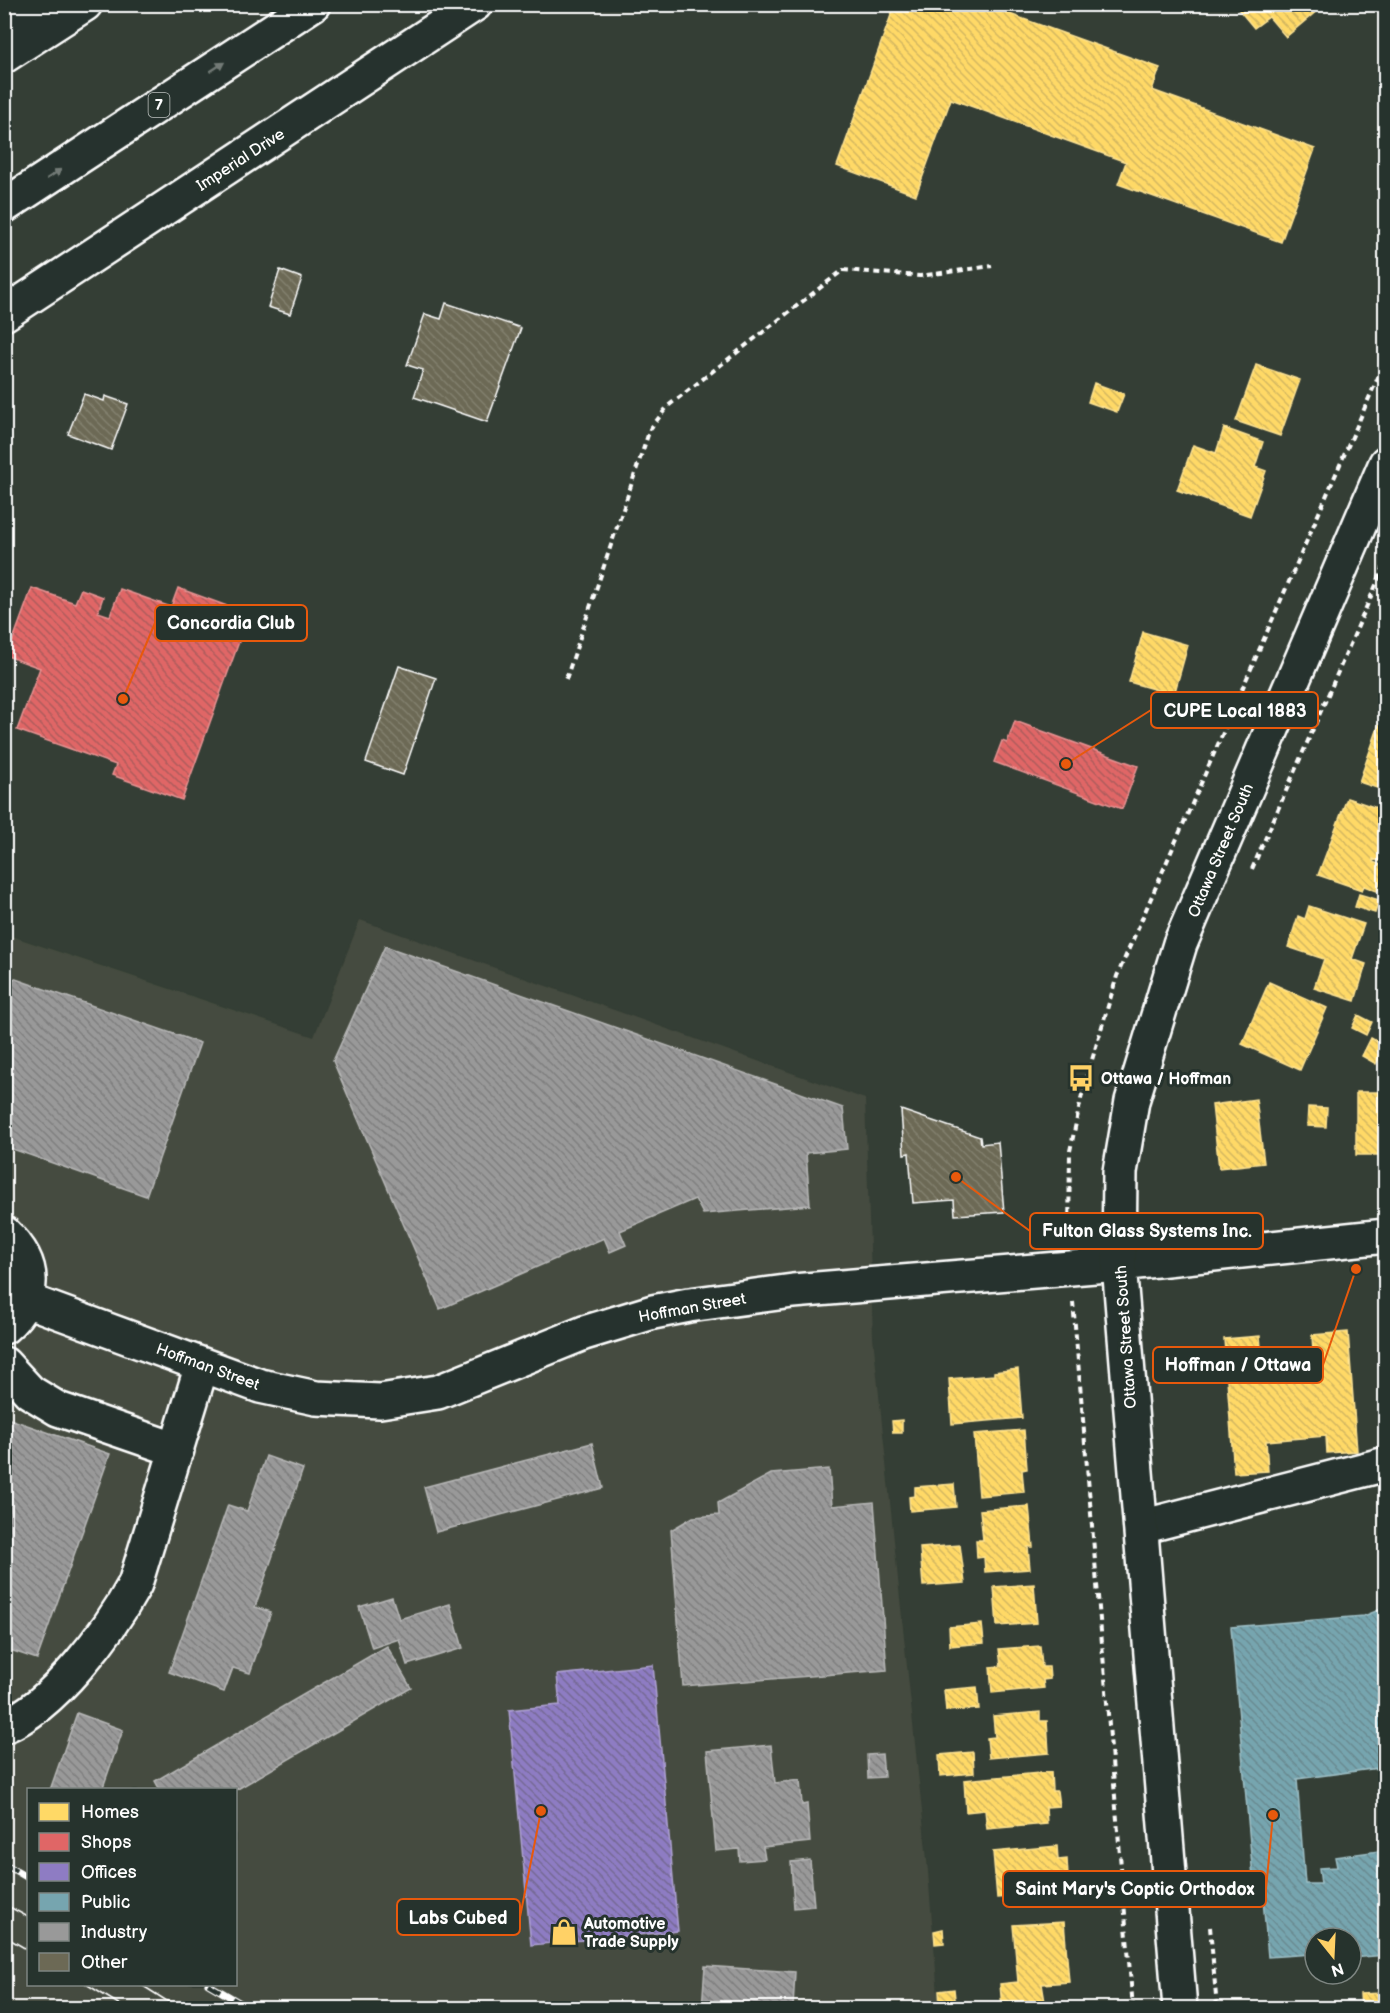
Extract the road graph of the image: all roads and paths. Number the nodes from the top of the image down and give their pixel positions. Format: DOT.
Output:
graph roads {
  1 [pos="36,4"];
  2 [pos="85,4"];
  3 [pos="314,4"];
  4 [pos="475,4"];
  5 [pos="4,48"];
  6 [pos="4,56"];
  7 [pos="4,206"];
  8 [pos="992,266"];
  9 [pos="4,314"];
  10 [pos="1386,359"];
  11 [pos="1386,463"];
  12 [pos="1386,562"];
  13 [pos="566,679"];
  14 [pos="1247,880"];
  15 [pos="1069,1228"];
  16 [pos="4,1233"];
  17 [pos="1386,1236"];
  18 [pos="1119,1264"];
  19 [pos="26,1300"];
  20 [pos="1073,1310"];
  21 [pos="4,1327"];
  22 [pos="4,1364"];
  23 [pos="202,1365"];
  24 [pos="177,1450"];
  25 [pos="1386,1464"];
  26 [pos="1141,1527"];
  27 [pos="4,1726"];
  28 [pos="1133,2008"];
  29 [pos="1180,2008"];
  1 -- 5 [label="main road"];
  2 -- 6 [label="main road"];
  7 -- 3 [label="main road, 7, one-way"];
  4 -- 9 [label="main road, Imperial Drive"];
  8 -- 13 [label="path"];
  10 -- 15 [label="path"];
  11 -- 18 [label="main road, Ottawa Street South"];
  12 -- 14 [label="path"];
  16 -- 19 [label="main road"];
  17 -- 18 [label="main road, Hoffman Street"];
  18 -- 23 [label="main road, Hoffman Street"];
  18 -- 26 [label="main road, Ottawa Street South"];
  19 -- 21 [label="main road"];
  19 -- 23 [label="main road, Hoffman Street"];
  20 -- 28 [label="path"];
  22 -- 24 [label="main road"];
  23 -- 24 [label="main road"];
  24 -- 27 [label="main road"];
  25 -- 26 [label="main road"];
  26 -- 29 [label="main road, Ottawa Street South"];
}
